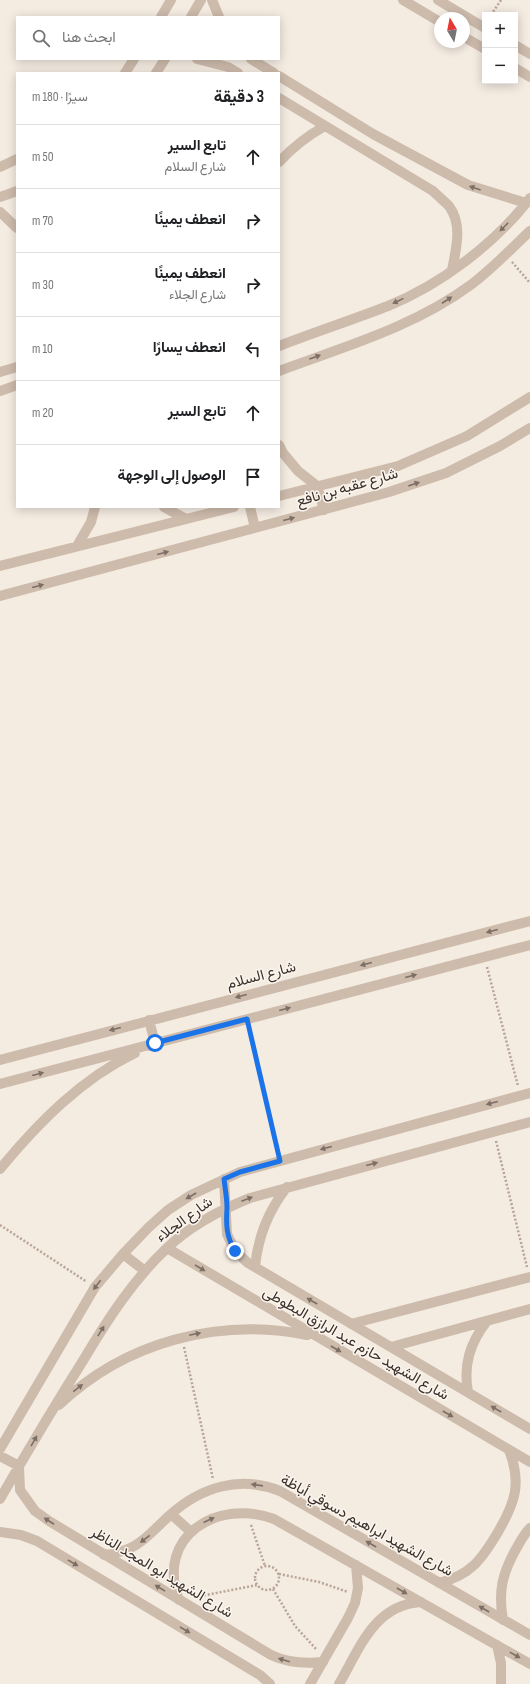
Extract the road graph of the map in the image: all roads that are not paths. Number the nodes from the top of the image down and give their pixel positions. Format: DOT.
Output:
graph roads {
  1 [pos="171,0"];
  2 [pos="201,0"];
  3 [pos="212,0"];
  4 [pos="403,0"];
  5 [pos="438,0"];
  6 [pos="162,16"];
  7 [pos="192,16"];
  8 [pos="219,16"];
  9 [pos="434,18"];
  10 [pos="482,26"];
  11 [pos="470,41"];
  12 [pos="518,47"];
  13 [pos="482,48"];
  14 [pos="530,54"];
  15 [pos="133,60"];
  16 [pos="164,60"];
  17 [pos="202,60"];
  18 [pos="253,60"];
  19 [pos="518,70"];
  20 [pos="126,72"];
  21 [pos="157,72"];
  22 [pos="236,72"];
  23 [pos="272,72"];
  24 [pos="280,77"];
  25 [pos="530,77"];
  26 [pos="307,93"];
  27 [pos="280,99"];
  28 [pos="297,109"];
  29 [pos="325,126"];
  30 [pos="16,159"];
  31 [pos="280,161"];
  32 [pos="0,167"];
  33 [pos="16,191"];
  34 [pos="0,197"];
  35 [pos="528,201"];
  36 [pos="0,212"];
  37 [pos="16,227"];
  38 [pos="530,231"];
  39 [pos="452,270"];
  40 [pos="280,346"];
  41 [pos="16,367"];
  42 [pos="280,371"];
  43 [pos="0,372"];
  44 [pos="16,385"];
  45 [pos="0,391"];
  46 [pos="530,397"];
  47 [pos="530,428"];
  48 [pos="280,447"];
  49 [pos="317,486"];
  50 [pos="280,496"];
  51 [pos="95,508"];
  52 [pos="166,508"];
  53 [pos="230,508"];
  54 [pos="250,508"];
  55 [pos="324,510"];
  56 [pos="186,519"];
  57 [pos="254,528"];
  58 [pos="77,546"];
  59 [pos="0,566"];
  60 [pos="0,596"];
  61 [pos="530,921"];
  62 [pos="530,945"];
  63 [pos="148,1020"];
  64 [pos="155,1043"];
  65 [pos="0,1060"];
  66 [pos="0,1084"];
  67 [pos="525,1095"];
  68 [pos="530,1122"];
  69 [pos="0,1169"];
  70 [pos="224,1179"];
  71 [pos="287,1187"];
  72 [pos="227,1207"];
  73 [pos="166,1248"];
  74 [pos="123,1254"];
  75 [pos="255,1267"];
  76 [pos="145,1271"];
  77 [pos="530,1277"];
  78 [pos="530,1309"];
  79 [pos="487,1321"];
  80 [pos="351,1324"];
  81 [pos="316,1337"];
  82 [pos="391,1347"];
  83 [pos="468,1392"];
  84 [pos="49,1414"];
  85 [pos="530,1429"];
  86 [pos="0,1449"];
  87 [pos="509,1450"];
  88 [pos="0,1456"];
  89 [pos="530,1462"];
  90 [pos="19,1466"];
  91 [pos="0,1500"];
  92 [pos="171,1514"];
  93 [pos="530,1528"];
  94 [pos="0,1532"];
  95 [pos="192,1532"];
  96 [pos="104,1555"];
  97 [pos="356,1565"];
  98 [pos="439,1583"];
  99 [pos="179,1600"];
  100 [pos="422,1602"];
  101 [pos="503,1620"];
  102 [pos="530,1635"];
  103 [pos="497,1645"];
  104 [pos="324,1660"];
  105 [pos="530,1664"];
  106 [pos="270,1684"];
  107 [pos="310,1684"];
  108 [pos="339,1684"];
  109 [pos="501,1684"];
  1 -- 6 [label="street"];
  2 -- 7 [label="street"];
  3 -- 8 [label="street"];
  4 -- 9 [label="street"];
  5 -- 10 [label="street"];
  11 -- 13 [label="street"];
  12 -- 14 [label="street"];
  15 -- 20 [label="street"];
  16 -- 21 [label="street"];
  17 -- 22 [label="street"];
  18 -- 23 [label="street"];
  19 -- 25 [label="street"];
  24 -- 26 [label="street"];
  26 -- 28 [label="street"];
  35 -- 26 [label="street, one-way"];
  27 -- 28 [label="street"];
  28 -- 29 [label="street"];
  29 -- 31 [label="street"];
  29 -- 39 [label="street"];
  30 -- 32 [label="street"];
  33 -- 34 [label="street"];
  35 -- 39 [label="street, one-way"];
  36 -- 37 [label="street"];
  42 -- 38 [label="street, one-way"];
  39 -- 40 [label="street, one-way"];
  41 -- 43 [label="street"];
  44 -- 45 [label="street"];
  46 -- 49 [label="street, شارع عقبه بن نافع"];
  55 -- 47 [label="street, شارع عقبه بن نافع, one-way"];
  48 -- 49 [label="street"];
  49 -- 50 [label="street, شارع عقبه بن نافع"];
  49 -- 55 [label="street"];
  51 -- 58 [label="street"];
  52 -- 56 [label="street"];
  53 -- 56 [label="street"];
  54 -- 57 [label="street"];
  57 -- 55 [label="street, شارع عقبه بن نافع, one-way"];
  56 -- 58 [label="street"];
  60 -- 57 [label="street, شارع عقبه بن نافع, one-way"];
  58 -- 59 [label="street"];
  61 -- 63 [label="street, شارع السلام, one-way"];
  64 -- 62 [label="street, one-way"];
  63 -- 64 [label="street"];
  63 -- 65 [label="street, شارع السلام, one-way"];
  66 -- 64 [label="street, one-way"];
  64 -- 69 [label="street"];
  67 -- 70 [label="street, شارع الجلاء, one-way"];
  71 -- 68 [label="street, شارع الجلاء, one-way"];
  70 -- 72 [label="street, شارع الشهيد حازم عبد الرازق البطوطى"];
  70 -- 74 [label="street, شارع الجلاء, one-way"];
  72 -- 71 [label="street, شارع الجلاء, one-way"];
  71 -- 75 [label="street"];
  72 -- 73 [label="street, شارع الجلاء"];
  72 -- 75 [label="street, شارع الشهيد حازم عبد الرازق البطوطى"];
  73 -- 76 [label="street, شارع الجلاء"];
  73 -- 81 [label="street, شارع الشهيد حازم عبد الرازق البطوطى, one-way"];
  74 -- 76 [label="street"];
  74 -- 86 [label="street, شارع الجلاء, one-way"];
  80 -- 75 [label="street, شارع الشهيد حازم عبد الرازق البطوطى, one-way"];
  84 -- 76 [label="street, شارع الجلاء, one-way"];
  77 -- 80 [label="street"];
  78 -- 79 [label="street"];
  79 -- 82 [label="street"];
  79 -- 83 [label="street"];
  80 -- 82 [label="street, شارع الشهيد حازم عبد الرازق البطوطى"];
  84 -- 81 [label="street, one-way"];
  81 -- 87 [label="street, شارع الشهيد حازم عبد الرازق البطوطى, one-way"];
  82 -- 83 [label="street, شارع الشهيد حازم عبد الرازق البطوطى"];
  85 -- 83 [label="street, شارع الشهيد حازم عبد الرازق البطوطى, one-way"];
  90 -- 84 [label="street, شارع الجلاء, one-way"];
  87 -- 89 [label="street, شارع الشهيد حازم عبد الرازق البطوطى"];
  87 -- 98 [label="street"];
  88 -- 90 [label="street"];
  90 -- 91 [label="street, شارع الجلاء"];
  96 -- 90 [label="street, شارع الشهيد ابو المجد الناظر, one-way"];
  92 -- 95 [label="street"];
  92 -- 96 [label="street, شارع الشهيد ابراهيم دسوقي أباظة, one-way"];
  98 -- 92 [label="street, شارع الشهيد ابراهيم دسوقي أباظة, one-way"];
  93 -- 101 [label="street"];
  94 -- 106 [label="street, one-way"];
  95 -- 97 [label="street, one-way"];
  95 -- 99 [label="street"];
  99 -- 96 [label="street, شارع الشهيد ابو المجد الناظر, one-way"];
  97 -- 100 [label="street, one-way"];
  97 -- 104 [label="street"];
  101 -- 98 [label="street, شارع الشهيد ابراهيم دسوقي أباظة, one-way"];
  104 -- 99 [label="street, شارع الشهيد ابو المجد الناظر, one-way"];
  100 -- 103 [label="street"];
  100 -- 108 [label="street"];
  101 -- 102 [label="street, شارع الشهيد ابراهيم دسوقي أباظة"];
  103 -- 105 [label="street, one-way"];
  103 -- 109 [label="street"];
  104 -- 107 [label="street"];
}
